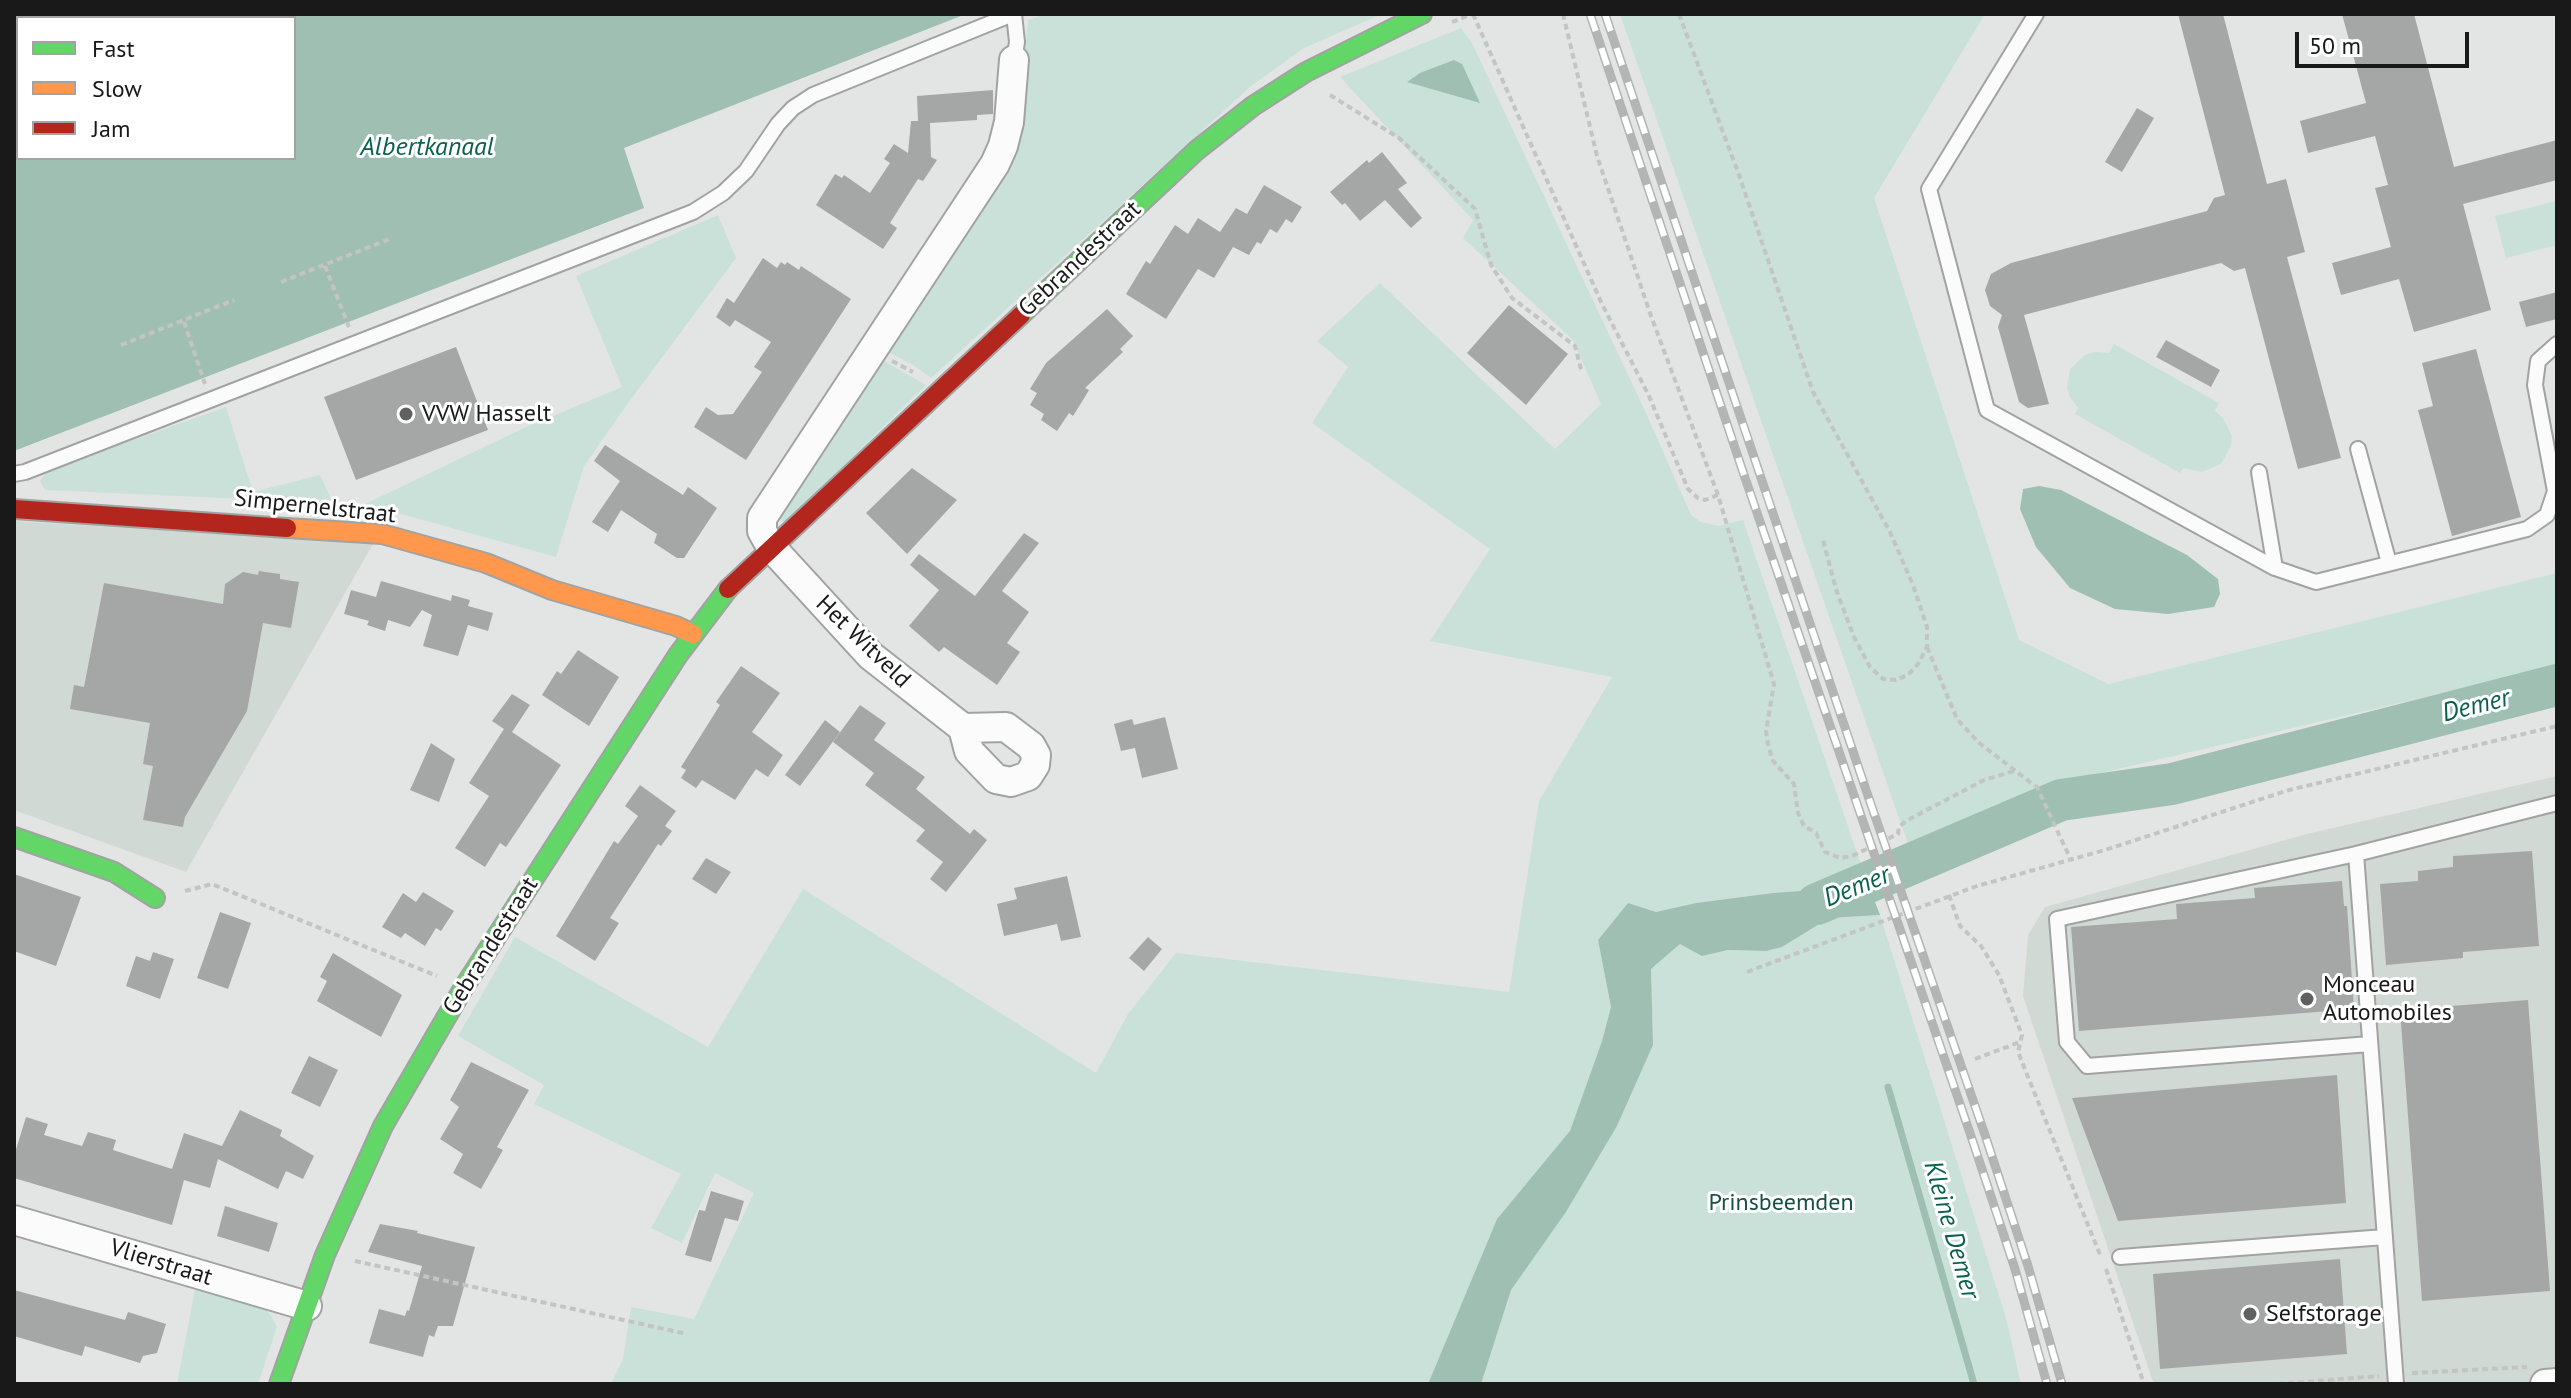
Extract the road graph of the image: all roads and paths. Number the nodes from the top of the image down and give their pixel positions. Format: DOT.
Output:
graph roads {
  1 [pos="1013,14"];
  2 [pos="1422,14"];
  3 [pos="1473,14"];
  4 [pos="1563,14"];
  5 [pos="1679,14"];
  6 [pos="2036,14"];
  7 [pos="1014,60"];
  8 [pos="1306,72"];
  9 [pos="392,238"];
  10 [pos="325,266"];
  11 [pos="281,282"];
  12 [pos="234,300"];
  13 [pos="184,322"];
  14 [pos="352,334"];
  15 [pos="2557,344"];
  16 [pos="121,345"];
  17 [pos="1582,373"];
  18 [pos="206,386"];
  19 [pos="2358,449"];
  20 [pos="2259,472"];
  21 [pos="20,473"];
  22 [pos="1718,495"];
  23 [pos="14,509"];
  24 [pos="1823,540"];
  25 [pos="771,547"];
  26 [pos="2389,563"];
  27 [pos="2275,568"];
  28 [pos="693,634"];
  29 [pos="1927,647"];
  30 [pos="2557,726"];
  31 [pos="963,728"];
  32 [pos="2014,771"];
  33 [pos="2557,803"];
  34 [pos="14,837"];
  35 [pos="2356,854"];
  36 [pos="2072,858"];
  37 [pos="1949,895"];
  38 [pos="155,898"];
  39 [pos="1747,972"];
  40 [pos="464,987"];
  41 [pos="2020,1042"];
  42 [pos="2370,1044"];
  43 [pos="1975,1059"];
  44 [pos="14,1220"];
  45 [pos="2385,1237"];
  46 [pos="325,1255"];
  47 [pos="2120,1257"];
  48 [pos="307,1306"];
  49 [pos="687,1334"];
  50 [pos="2536,1375"];
  51 [pos="2395,1379"];
  52 [pos="2557,1383"];
  53 [pos="279,1384"];
  54 [pos="2144,1384"];
  55 [pos="2278,1384"];
  1 -- 7 [label="lane"];
  1 -- 21 [label="lane"];
  2 -- 8 [label="street, Gebrandestraat"];
  3 -- 22 [label="path"];
  4 -- 22 [label="path"];
  5 -- 29 [label="path"];
  6 -- 27 [label="lane"];
  7 -- 25 [label="street"];
  8 -- 17 [label="path"];
  8 -- 25 [label="street, Gebrandestraat"];
  9 -- 10 [label="path"];
  10 -- 11 [label="path"];
  10 -- 14 [label="path"];
  12 -- 13 [label="path"];
  13 -- 16 [label="path"];
  13 -- 18 [label="path"];
  15 -- 26 [label="lane"];
  19 -- 26 [label="lane"];
  20 -- 27 [label="lane"];
  22 -- 32 [label="path"];
  23 -- 28 [label="street, Simpernelstraat"];
  24 -- 29 [label="path"];
  25 -- 28 [label="street, Gebrandestraat"];
  25 -- 31 [label="street, Het Witveld"];
  26 -- 27 [label="lane"];
  28 -- 40 [label="street, Gebrandestraat"];
  29 -- 32 [label="path"];
  30 -- 36 [label="path"];
  32 -- 36 [label="path"];
  33 -- 35 [label="lane"];
  34 -- 38 [label="street"];
  35 -- 42 [label="lane"];
  35 -- 42 [label="lane"];
  36 -- 37 [label="path"];
  37 -- 39 [label="path"];
  37 -- 41 [label="path"];
  38 -- 40 [label="path"];
  40 -- 46 [label="street, Gebrandestraat"];
  41 -- 43 [label="path"];
  41 -- 54 [label="path"];
  42 -- 45 [label="lane"];
  44 -- 48 [label="street, Vlierstraat"];
  45 -- 47 [label="lane"];
  45 -- 51 [label="lane"];
  46 -- 48 [label="street, Gebrandestraat"];
  46 -- 49 [label="path"];
  48 -- 53 [label="street, Gebrandestraat"];
  50 -- 51 [label="path"];
  50 -- 52 [label="street"];
  51 -- 55 [label="path"];
}
